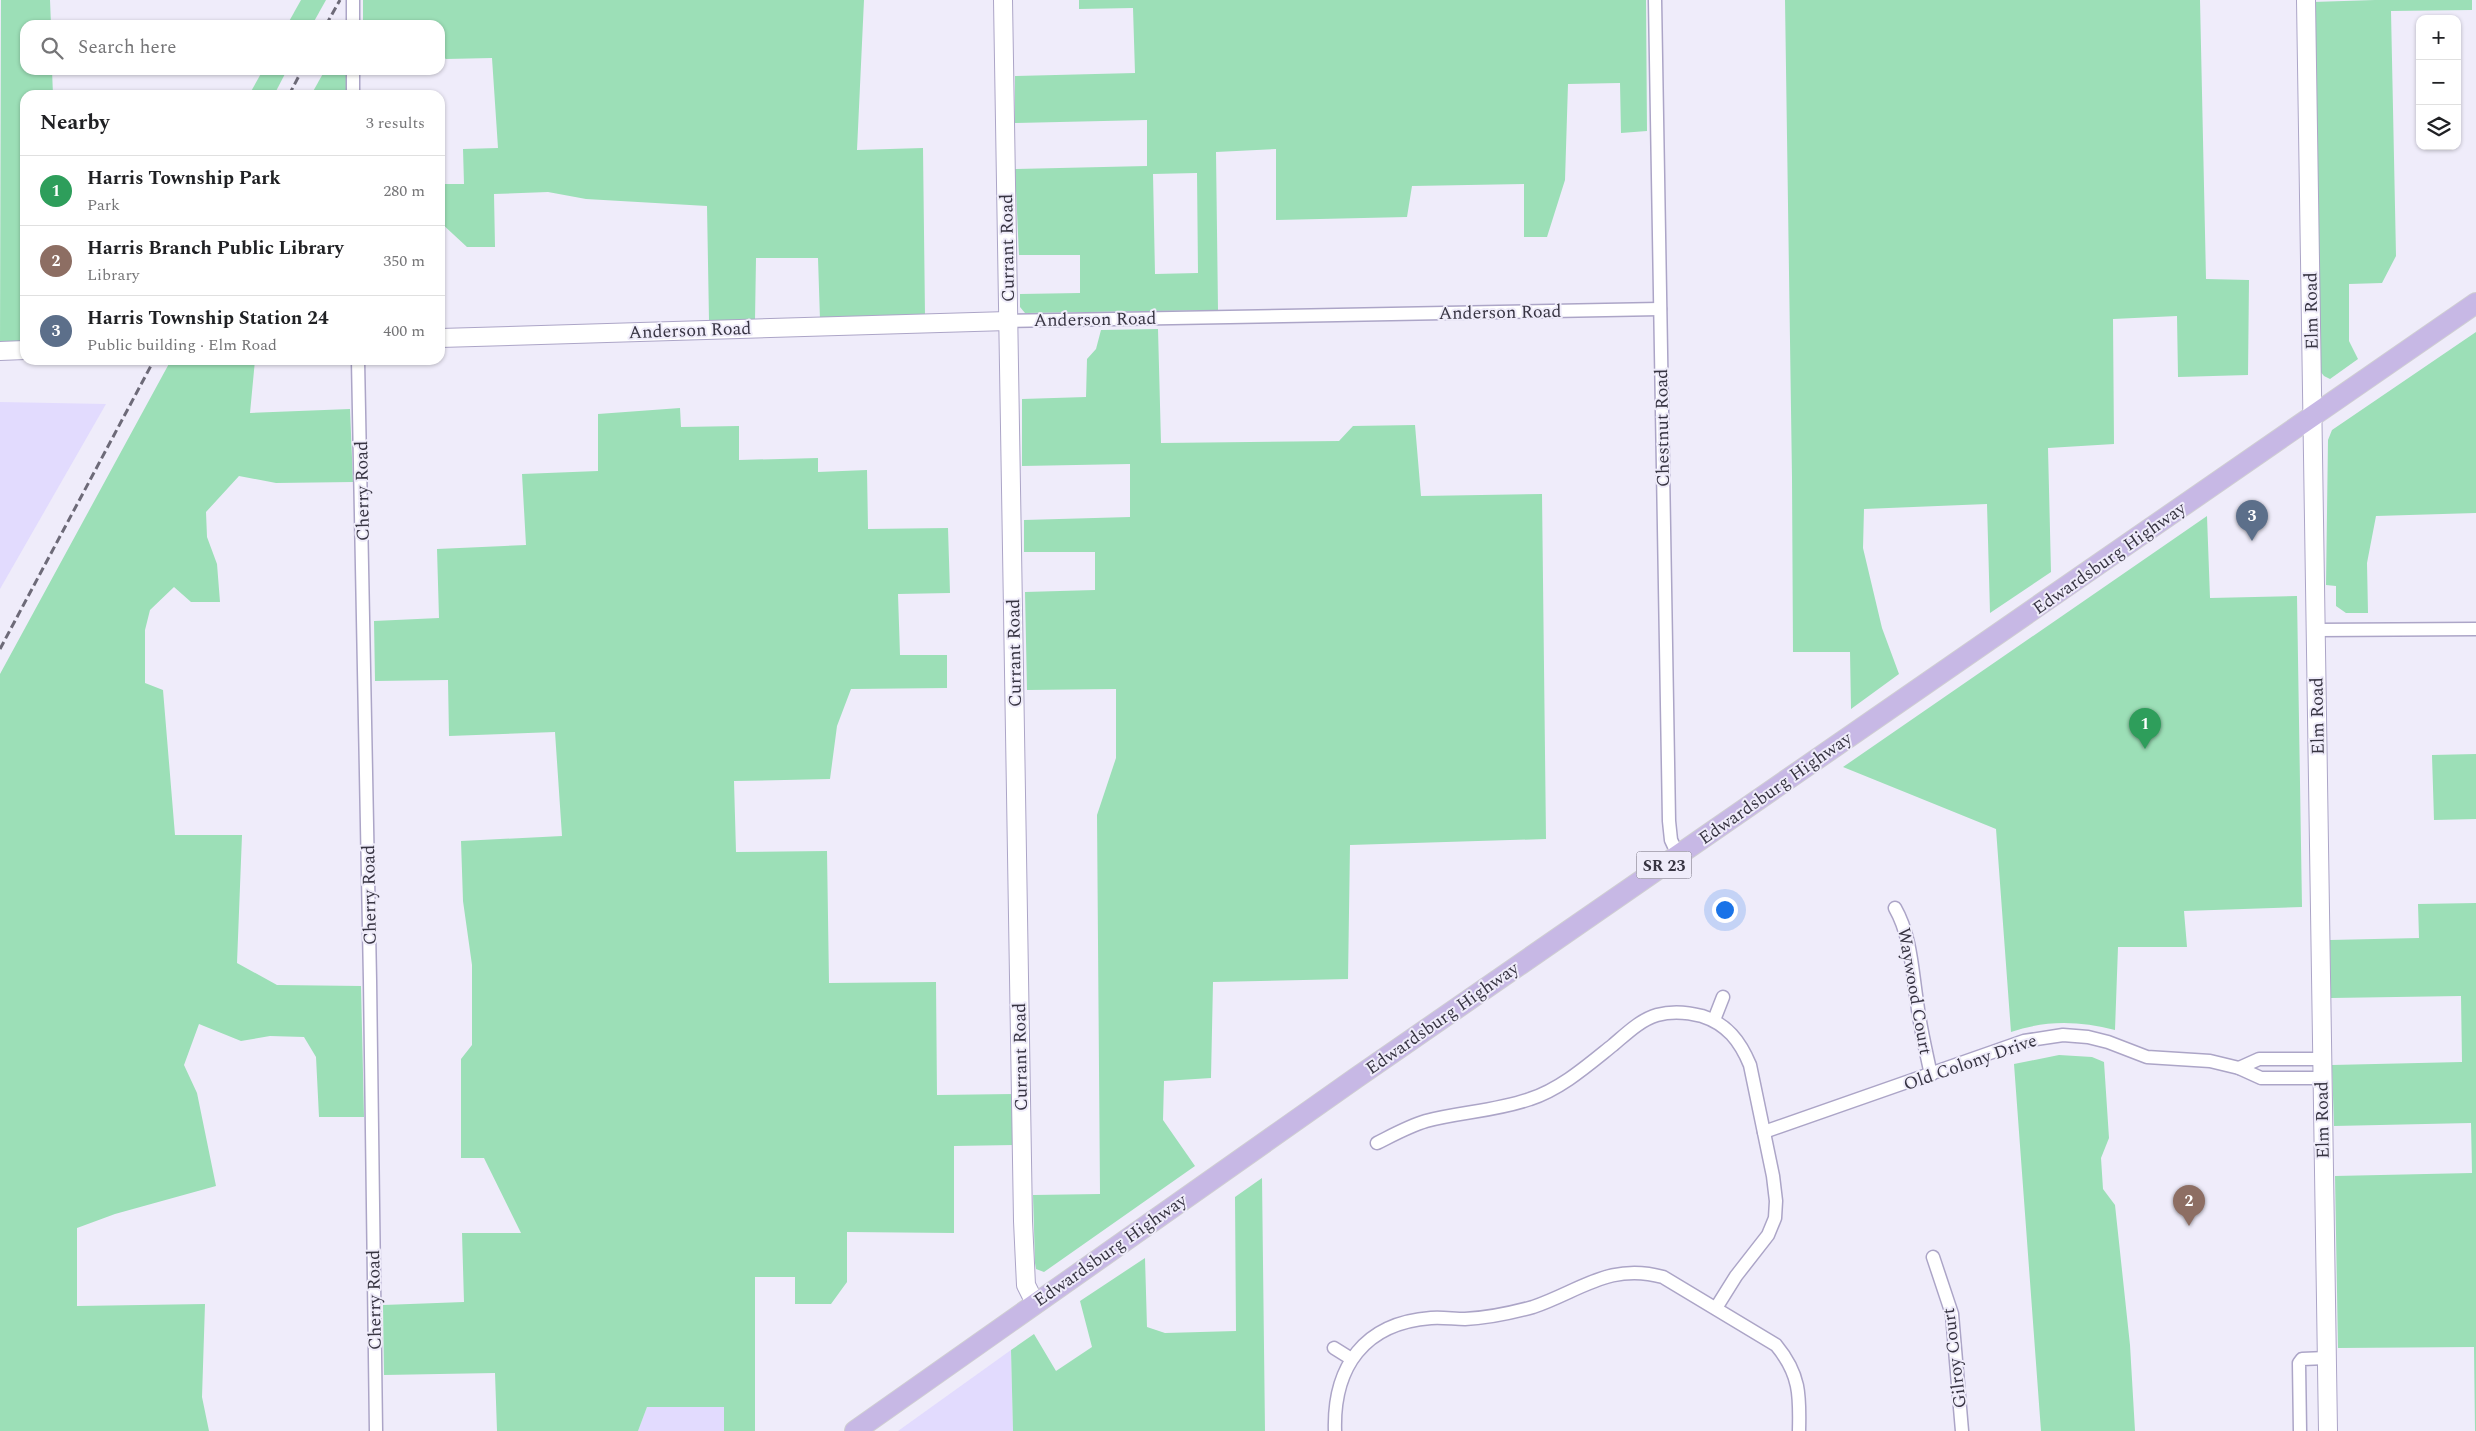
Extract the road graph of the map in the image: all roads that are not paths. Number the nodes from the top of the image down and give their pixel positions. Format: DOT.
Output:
graph roads {
  1 [pos="353,0"];
  2 [pos="1003,0"];
  3 [pos="1655,0"];
  4 [pos="2306,0"];
  5 [pos="353,20"];
  6 [pos="353,75"];
  7 [pos="353,90"];
  8 [pos="2476,304"];
  9 [pos="1660,309"];
  10 [pos="1008,321"];
  11 [pos="445,338"];
  12 [pos="20,350"];
  13 [pos="0,351"];
  14 [pos="358,365"];
  15 [pos="2313,417"];
  16 [pos="2476,629"];
  17 [pos="2316,630"];
  18 [pos="1678,856"];
  19 [pos="1896,908"];
  20 [pos="1723,997"];
  21 [pos="1714,1020"];
  22 [pos="2321,1059"];
  23 [pos="2239,1068"];
  24 [pos="1930,1075"];
  25 [pos="2321,1078"];
  26 [pos="1764,1132"];
  27 [pos="1377,1143"];
  28 [pos="1934,1257"];
  29 [pos="1035,1303"];
  30 [pos="1716,1308"];
  31 [pos="1334,1348"];
  32 [pos="1350,1358"];
  33 [pos="2326,1358"];
  34 [pos="376,1431"];
  35 [pos="855,1431"];
  36 [pos="1334,1431"];
  37 [pos="1799,1431"];
  38 [pos="1962,1431"];
  39 [pos="2300,1431"];
  40 [pos="2328,1431"];
  1 -- 5 [label="street"];
  2 -- 10 [label="street, Currant Road"];
  3 -- 9 [label="street, Chestnut Road"];
  4 -- 15 [label="street, Elm Road"];
  6 -- 7 [label="street"];
  8 -- 15 [label="main road, Edwardsburg Highway / SR 23"];
  9 -- 10 [label="street, Anderson Road"];
  9 -- 18 [label="street, Chestnut Road"];
  10 -- 11 [label="street, Anderson Road"];
  10 -- 29 [label="street, Currant Road"];
  12 -- 13 [label="street"];
  14 -- 34 [label="street, Cherry Road"];
  15 -- 17 [label="street, Elm Road"];
  15 -- 18 [label="main road, Edwardsburg Highway / SR 23"];
  16 -- 17 [label="street"];
  17 -- 22 [label="street, Elm Road"];
  18 -- 29 [label="main road, Edwardsburg Highway / SR 23"];
  19 -- 24 [label="street, Waywood Court"];
  20 -- 21 [label="street"];
  21 -- 26 [label="street"];
  21 -- 27 [label="street"];
  22 -- 23 [label="street"];
  22 -- 25 [label="street, Elm Road"];
  23 -- 24 [label="street, Old Colony Drive"];
  23 -- 25 [label="street, Old Colony Drive"];
  24 -- 26 [label="street, Old Colony Drive"];
  25 -- 33 [label="street, Elm Road"];
  26 -- 30 [label="street"];
  28 -- 38 [label="street, Gilroy Court"];
  29 -- 35 [label="main road, Edwardsburg Highway / SR 23"];
  30 -- 32 [label="street"];
  30 -- 37 [label="street"];
  31 -- 32 [label="street"];
  32 -- 36 [label="street"];
  33 -- 39 [label="street"];
  33 -- 40 [label="street, Elm Road"];
}
